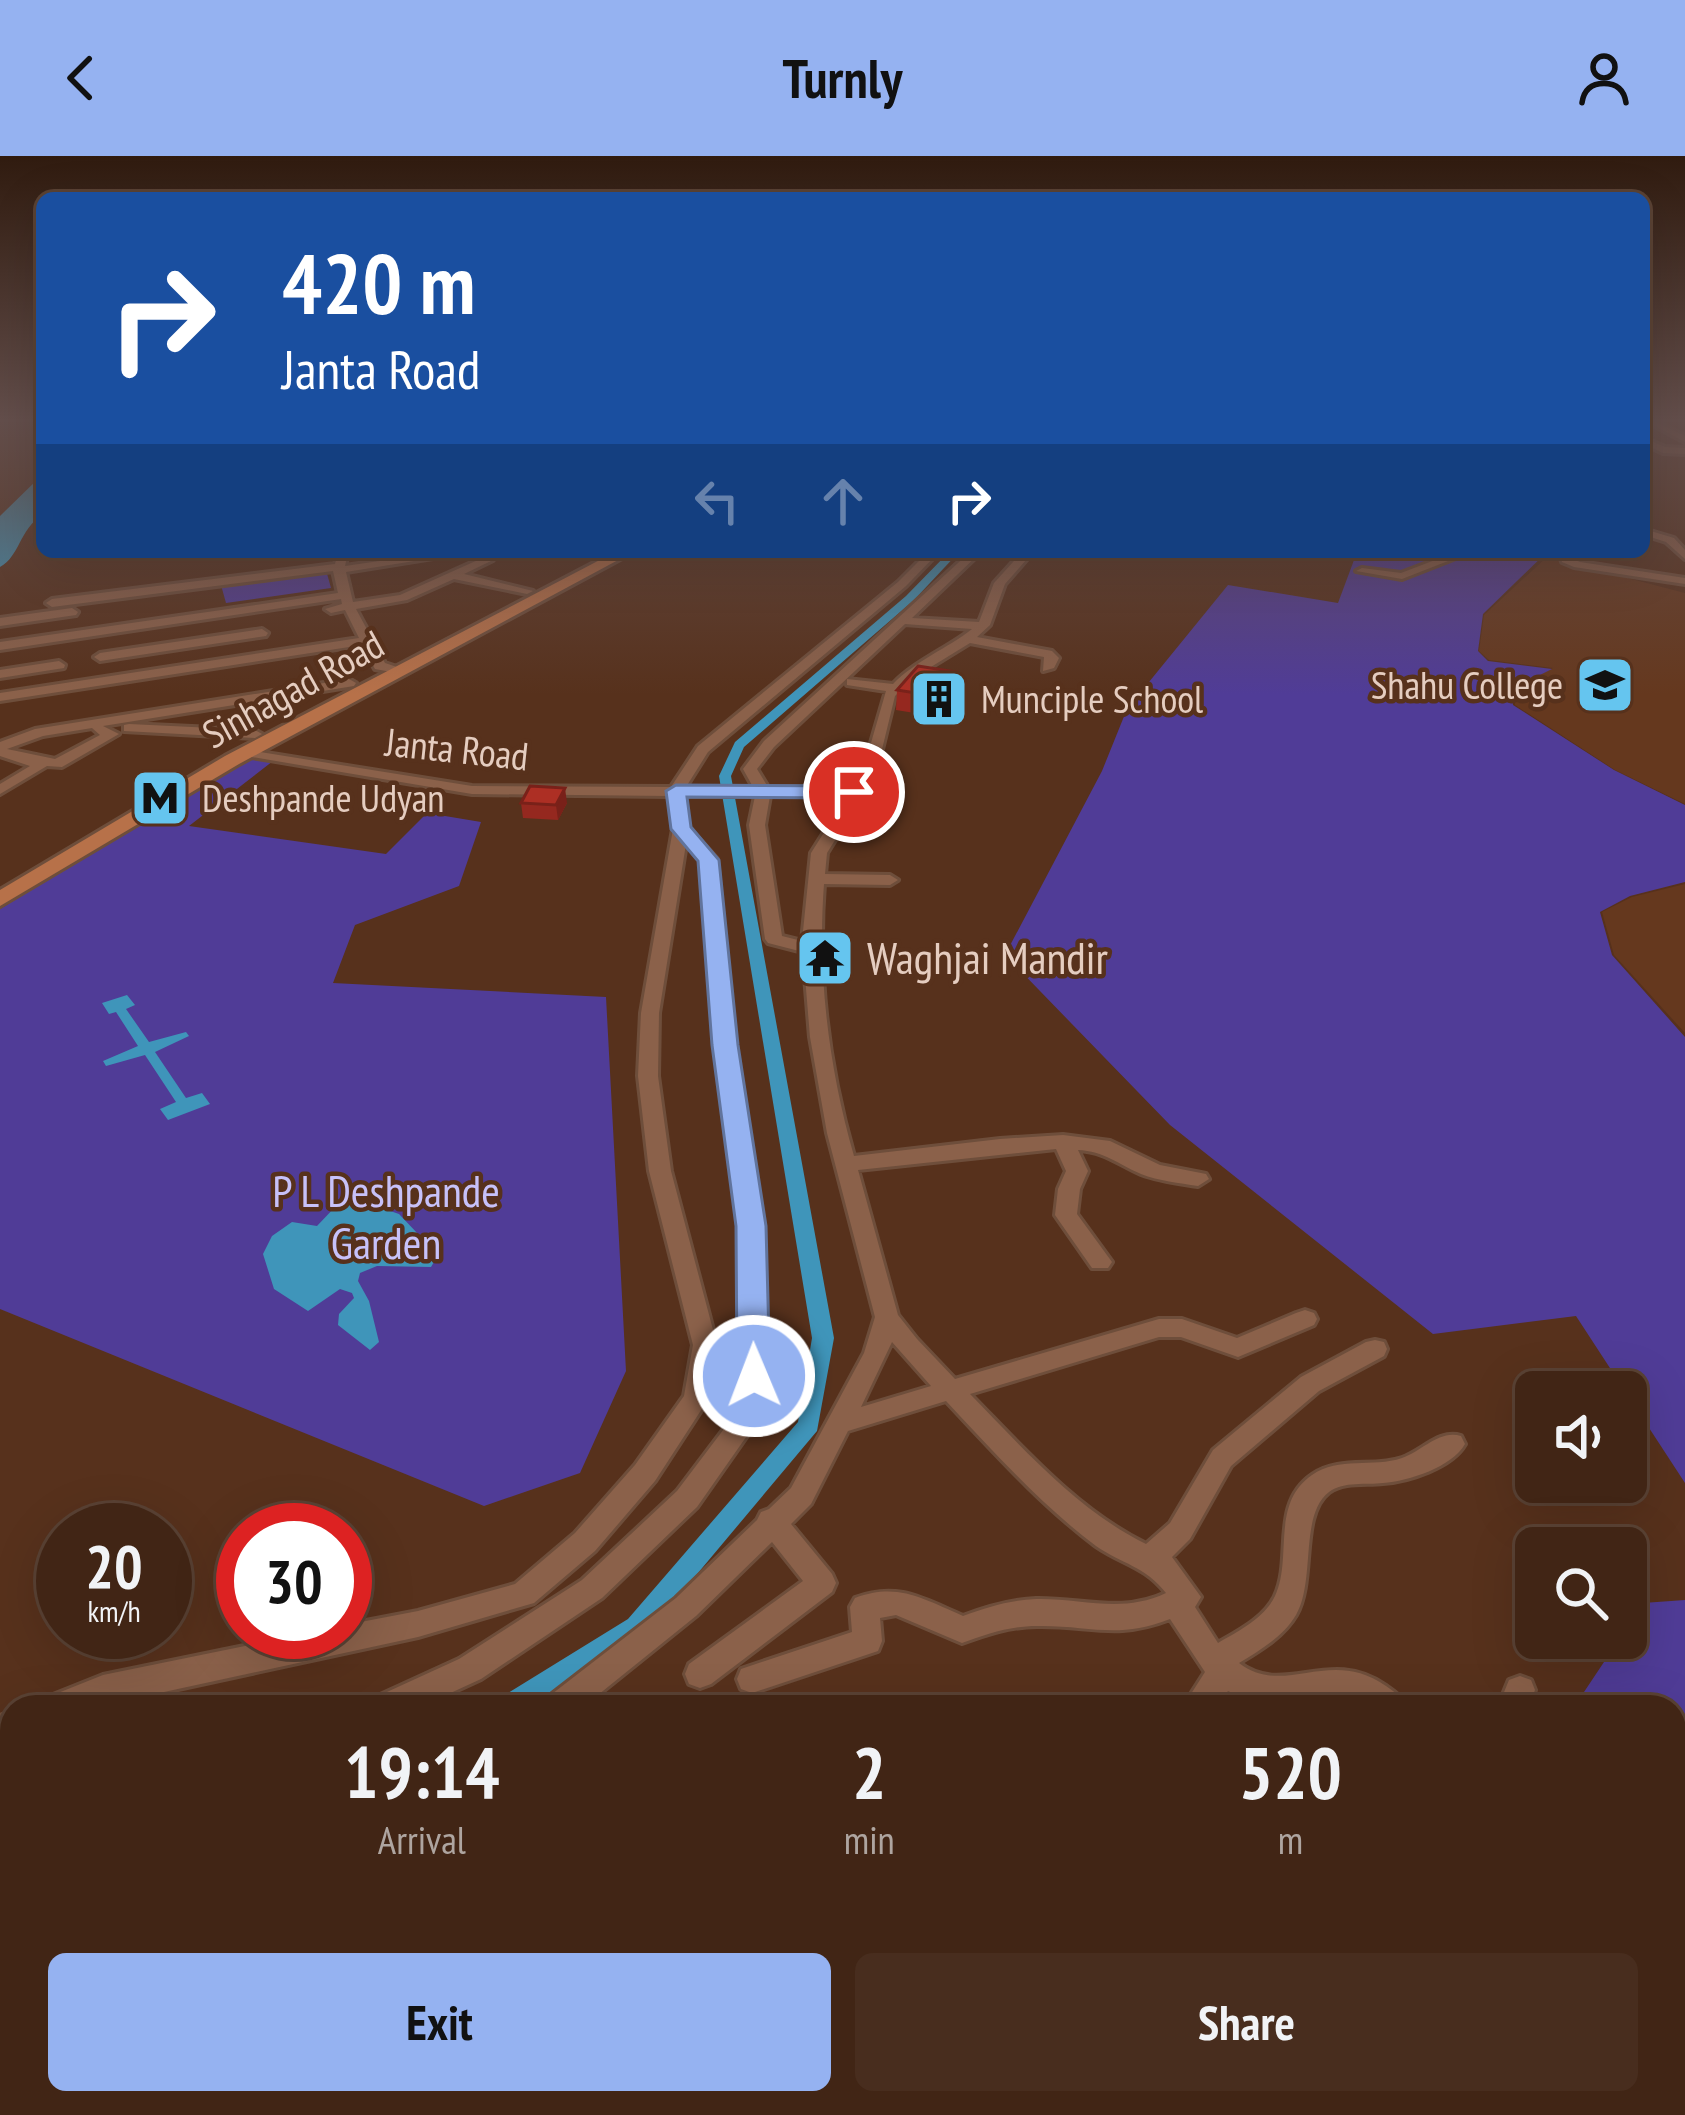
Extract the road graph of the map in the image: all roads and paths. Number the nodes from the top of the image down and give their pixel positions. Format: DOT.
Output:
graph roads {
  1 [pos="1650,534"];
  2 [pos="1670,540"];
  3 [pos="1685,540"];
  4 [pos="1685,556"];
  5 [pos="342,558"];
  6 [pos="392,558"];
  7 [pos="489,558"];
  8 [pos="594,558"];
  9 [pos="614,558"];
  10 [pos="928,558"];
  11 [pos="970,558"];
  12 [pos="1023,558"];
  13 [pos="1450,558"];
  14 [pos="1566,558"];
  15 [pos="1362,571"];
  16 [pos="338,572"];
  17 [pos="389,573"];
  18 [pos="453,575"];
  19 [pos="1685,581"];
  20 [pos="178,589"];
  21 [pos="526,592"];
  22 [pos="348,600"];
  23 [pos="52,603"];
  24 [pos="257,620"];
  25 [pos="906,621"];
  26 [pos="0,622"];
  27 [pos="981,626"];
  28 [pos="966,639"];
  29 [pos="368,640"];
  30 [pos="0,646"];
  31 [pos="272,655"];
  32 [pos="100,657"];
  33 [pos="59,665"];
  34 [pos="388,667"];
  35 [pos="1048,668"];
  36 [pos="18,671"];
  37 [pos="0,674"];
  38 [pos="852,682"];
  39 [pos="349,683"];
  40 [pos="896,688"];
  41 [pos="20,694"];
  42 [pos="0,697"];
  43 [pos="110,724"];
  44 [pos="250,743"];
  45 [pos="1,751"];
  46 [pos="0,790"];
  47 [pos="682,791"];
  48 [pos="758,791"];
  49 [pos="854,792"];
  50 [pos="681,829"];
  51 [pos="818,879"];
  52 [pos="890,880"];
  53 [pos="0,883"];
  54 [pos="0,899"];
  55 [pos="812,949"];
  56 [pos="1064,1143"];
  57 [pos="845,1164"];
  58 [pos="1198,1179"];
  59 [pos="1100,1262"];
  60 [pos="887,1317"];
  61 [pos="1305,1318"];
  62 [pos="1375,1349"];
  63 [pos="950,1390"];
  64 [pos="840,1423"];
  65 [pos="1452,1444"];
  66 [pos="771,1520"];
  67 [pos="1150,1559"];
  68 [pos="1176,1603"];
  69 [pos="1220,1666"];
  70 [pos="700,1674"];
  71 [pos="752,1679"];
  72 [pos="88,1695"];
  73 [pos="413,1695"];
  74 [pos="574,1695"];
  75 [pos="1205,1695"];
  76 [pos="1275,1695"];
  77 [pos="1303,1695"];
  78 [pos="1372,1695"];
  1 -- 2 [label="street"];
  2 -- 3 [label="street"];
  2 -- 4 [label="street"];
  5 -- 16 [label="street"];
  6 -- 16 [label="street"];
  7 -- 18 [label="street"];
  8 -- 21 [label="main road, Sinhagad Road"];
  9 -- 34 [label="main road, Sinhagad Road"];
  10 -- 47 [label="street"];
  11 -- 25 [label="street"];
  12 -- 27 [label="street"];
  13 -- 15 [label="street"];
  14 -- 19 [label="street"];
  16 -- 17 [label="street"];
  16 -- 20 [label="street"];
  16 -- 22 [label="street"];
  18 -- 21 [label="street"];
  18 -- 22 [label="street"];
  20 -- 23 [label="street"];
  20 -- 26 [label="street"];
  21 -- 34 [label="main road, Sinhagad Road"];
  22 -- 24 [label="street"];
  22 -- 29 [label="street"];
  24 -- 30 [label="street"];
  24 -- 31 [label="street"];
  24 -- 32 [label="street"];
  25 -- 27 [label="street"];
  25 -- 48 [label="street"];
  27 -- 28 [label="street"];
  28 -- 35 [label="street"];
  28 -- 40 [label="street"];
  29 -- 31 [label="street"];
  29 -- 34 [label="street"];
  31 -- 41 [label="street"];
  33 -- 36 [label="street"];
  34 -- 39 [label="main road, Sinhagad Road"];
  34 -- 44 [label="main road, Sinhagad Road"];
  36 -- 37 [label="street"];
  36 -- 41 [label="street"];
  38 -- 40 [label="street"];
  39 -- 43 [label="street"];
  39 -- 44 [label="main road, Sinhagad Road"];
  40 -- 49 [label="street"];
  41 -- 42 [label="street"];
  43 -- 44 [label="street, Janta Road"];
  43 -- 45 [label="street"];
  44 -- 47 [label="street, Janta Road"];
  44 -- 53 [label="main road, Sinhagad Road"];
  44 -- 54 [label="main road, Sinhagad Road"];
  45 -- 45 [label="street"];
  45 -- 46 [label="street"];
  47 -- 48 [label="street, Janta Road"];
  47 -- 50 [label="street"];
  48 -- 49 [label="street, Janta Road"];
  48 -- 55 [label="street"];
  49 -- 51 [label="street"];
  50 -- 72 [label="street"];
  50 -- 73 [label="street"];
  51 -- 52 [label="street"];
  51 -- 55 [label="street"];
  55 -- 57 [label="street"];
  56 -- 57 [label="street"];
  56 -- 58 [label="street"];
  56 -- 59 [label="street"];
  57 -- 60 [label="street"];
  60 -- 63 [label="street"];
  60 -- 64 [label="street"];
  61 -- 63 [label="street"];
  62 -- 67 [label="street"];
  63 -- 64 [label="street"];
  63 -- 67 [label="street"];
  64 -- 66 [label="street"];
  65 -- 69 [label="street"];
  66 -- 70 [label="street"];
  66 -- 74 [label="street"];
  67 -- 68 [label="street"];
  68 -- 69 [label="street"];
  68 -- 71 [label="street"];
  69 -- 75 [label="street"];
  69 -- 76 [label="street"];
  77 -- 78 [label="street"];
}
